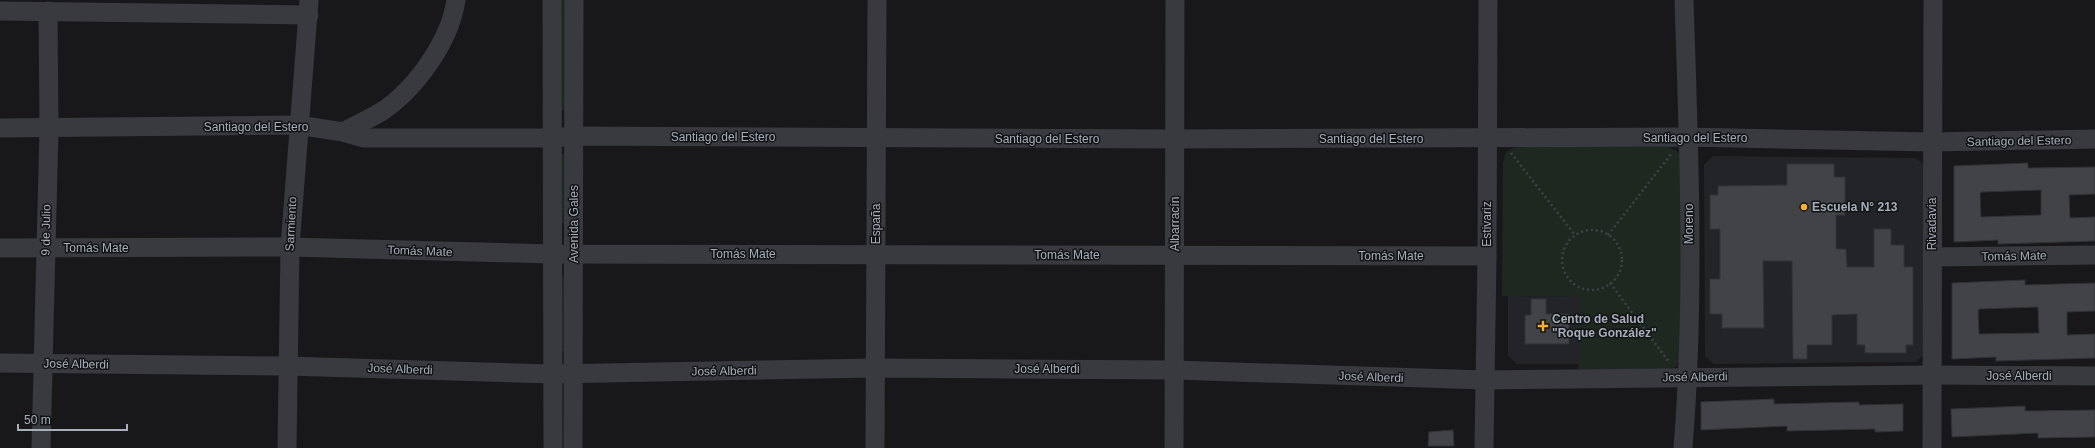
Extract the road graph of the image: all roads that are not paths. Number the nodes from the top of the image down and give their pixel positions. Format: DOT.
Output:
graph roads {
  1 [pos="456,0"];
  2 [pos="552,0"];
  3 [pos="574,0"];
  4 [pos="877,0"];
  5 [pos="1175,0"];
  6 [pos="1488,0"];
  7 [pos="1684,0"];
  8 [pos="1933,0"];
  9 [pos="309,7"];
  10 [pos="0,11"];
  11 [pos="48,11"];
  12 [pos="298,125"];
  13 [pos="0,128"];
  14 [pos="49,129"];
  15 [pos="343,132"];
  16 [pos="573,136"];
  17 [pos="1687,137"];
  18 [pos="553,138"];
  19 [pos="877,138"];
  20 [pos="1174,139"];
  21 [pos="1494,139"];
  22 [pos="2095,139"];
  23 [pos="1932,142"];
  24 [pos="0,248"];
  25 [pos="46,248"];
  26 [pos="290,248"];
  27 [pos="552,254"];
  28 [pos="574,254"];
  29 [pos="876,254"];
  30 [pos="1175,255"];
  31 [pos="2095,255"];
  32 [pos="1487,256"];
  33 [pos="1932,257"];
  34 [pos="0,363"];
  35 [pos="44,363"];
  36 [pos="288,366"];
  37 [pos="876,368"];
  38 [pos="1174,370"];
  39 [pos="552,374"];
  40 [pos="573,374"];
  41 [pos="1932,375"];
  42 [pos="2095,376"];
  43 [pos="1685,377"];
  44 [pos="1485,380"];
  45 [pos="41,448"];
  46 [pos="287,448"];
  47 [pos="553,448"];
  48 [pos="573,448"];
  49 [pos="875,448"];
  50 [pos="1174,448"];
  51 [pos="1484,448"];
  52 [pos="1684,448"];
  53 [pos="1932,448"];
  1 -- 15 [label="street"];
  2 -- 18 [label="street, Avenida Gales"];
  3 -- 16 [label="street, Avenida Gales"];
  4 -- 19 [label="street, España"];
  5 -- 20 [label="street, Albarracín"];
  6 -- 21 [label="street, Estivariz"];
  7 -- 17 [label="street, Moreno"];
  8 -- 23 [label="street, Rivadavia"];
  9 -- 11 [label="street"];
  9 -- 12 [label="street, Sarmiento"];
  10 -- 11 [label="street"];
  11 -- 14 [label="street, 9 de Julio"];
  12 -- 14 [label="street, Santiago del Estero"];
  12 -- 15 [label="street, Santiago del Estero"];
  12 -- 26 [label="street, Sarmiento"];
  13 -- 14 [label="street, Santiago del Estero"];
  14 -- 25 [label="street, 9 de Julio"];
  15 -- 18 [label="street, Santiago del Estero"];
  16 -- 18 [label="street, Santiago del Estero"];
  16 -- 19 [label="street, Santiago del Estero"];
  16 -- 28 [label="street, Avenida Gales"];
  17 -- 21 [label="street, Santiago del Estero"];
  17 -- 23 [label="street, Santiago del Estero"];
  17 -- 43 [label="street, Moreno"];
  18 -- 27 [label="street, Avenida Gales"];
  19 -- 20 [label="street, Santiago del Estero"];
  19 -- 29 [label="street, España"];
  20 -- 21 [label="street, Santiago del Estero"];
  20 -- 30 [label="street, Albarracín"];
  21 -- 32 [label="street, Estivariz"];
  22 -- 23 [label="street, Santiago del Estero"];
  23 -- 33 [label="street, Rivadavia"];
  24 -- 25 [label="street, Tomás Mate"];
  25 -- 26 [label="street, Tomás Mate"];
  25 -- 35 [label="street, 9 de Julio"];
  26 -- 27 [label="street, Tomás Mate"];
  26 -- 36 [label="street, Sarmiento"];
  27 -- 28 [label="street, Tomás Mate"];
  27 -- 39 [label="street, Avenida Gales"];
  28 -- 29 [label="street, Tomás Mate"];
  28 -- 40 [label="street, Avenida Gales"];
  29 -- 30 [label="street, Tomás Mate"];
  29 -- 37 [label="street, España"];
  30 -- 32 [label="street, Tomás Mate"];
  30 -- 38 [label="street, Albarracín"];
  31 -- 33 [label="street, Tomás Mate"];
  32 -- 44 [label="street, Estivariz"];
  33 -- 41 [label="street, Rivadavia"];
  34 -- 35 [label="street, José Alberdi"];
  35 -- 36 [label="street, José Alberdi"];
  35 -- 45 [label="street, 9 de Julio"];
  36 -- 39 [label="street, José Alberdi"];
  36 -- 46 [label="street, Sarmiento"];
  37 -- 38 [label="street, José Alberdi"];
  37 -- 40 [label="street, José Alberdi"];
  37 -- 49 [label="street, España"];
  38 -- 44 [label="street, José Alberdi"];
  38 -- 50 [label="street, Albarracín"];
  39 -- 40 [label="street, José Alberdi"];
  39 -- 47 [label="street, Avenida Gales"];
  40 -- 48 [label="street, Avenida Gales"];
  41 -- 42 [label="street, José Alberdi"];
  41 -- 43 [label="street, José Alberdi"];
  41 -- 53 [label="street, Rivadavia"];
  43 -- 44 [label="street, José Alberdi"];
  43 -- 52 [label="street, Moreno"];
  44 -- 51 [label="street, Estivariz"];
}
